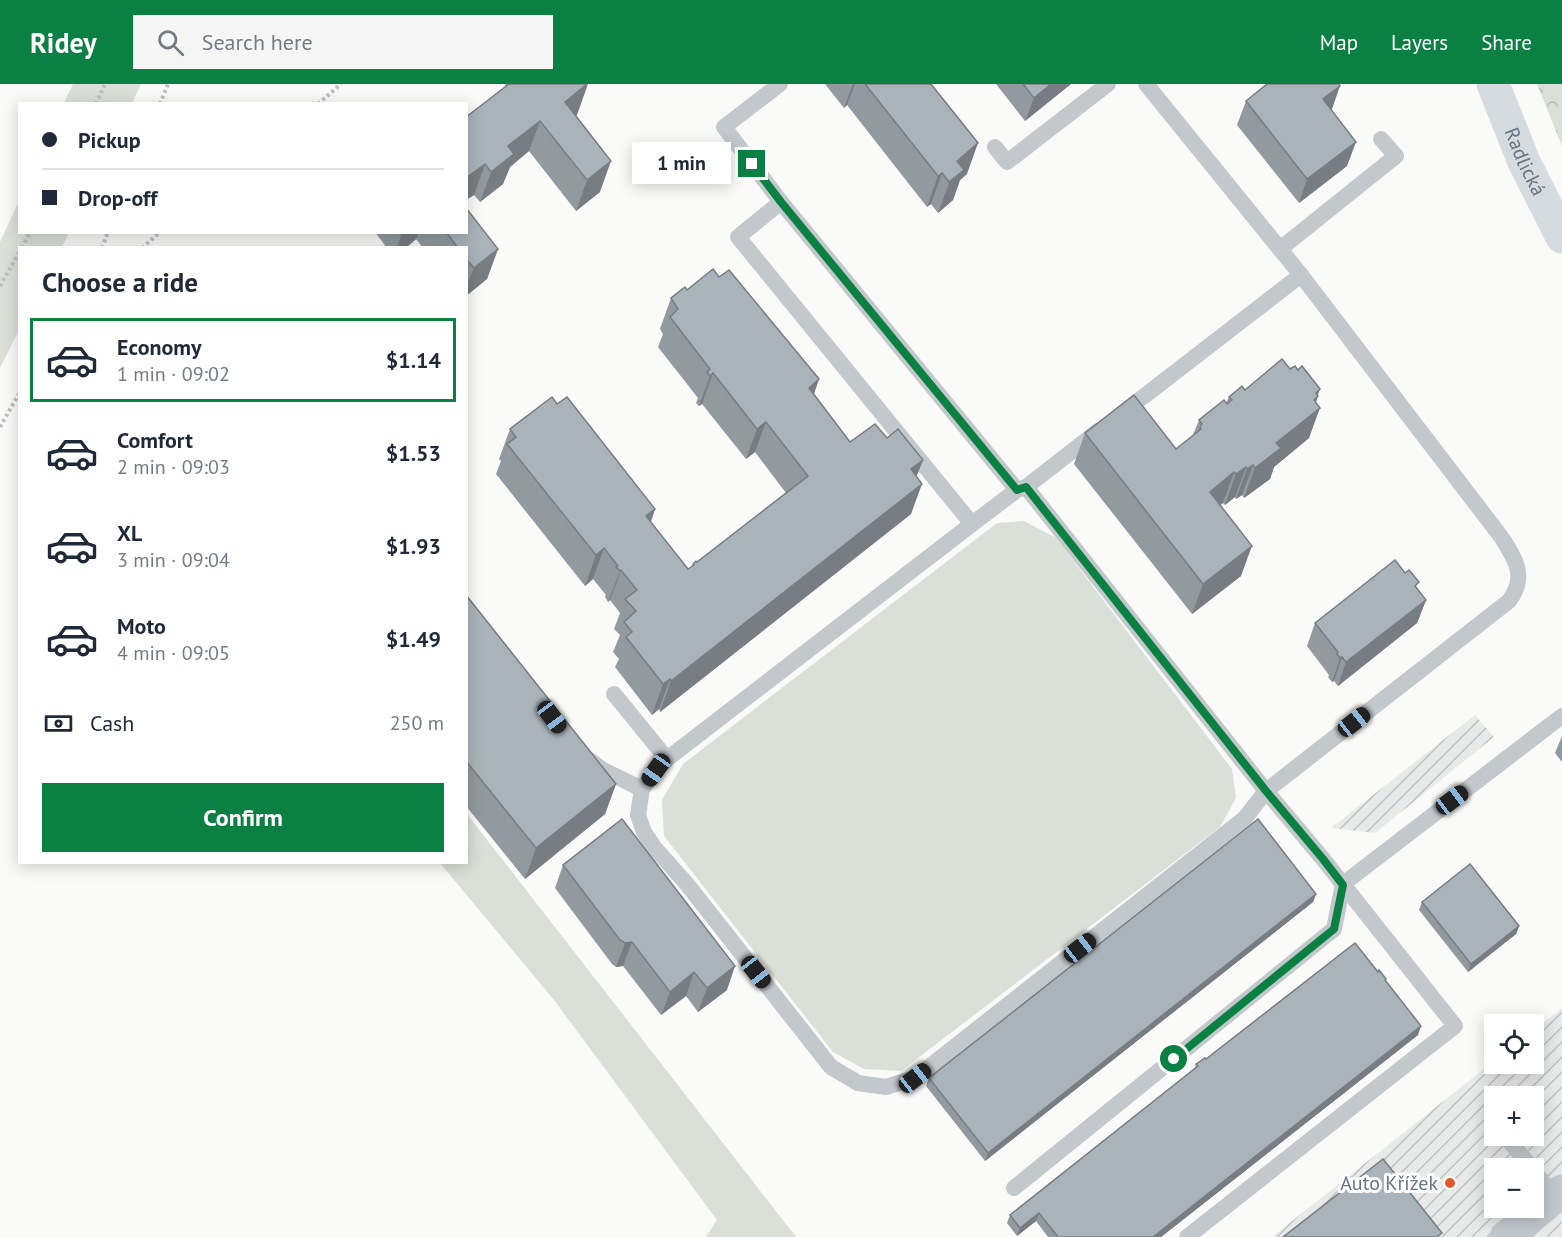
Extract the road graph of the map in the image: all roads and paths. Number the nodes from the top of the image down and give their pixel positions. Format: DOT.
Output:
graph roads {
  1 [pos="105,84"];
  2 [pos="168,84"];
  3 [pos="341,84"];
  4 [pos="780,84"];
  5 [pos="1108,84"];
  6 [pos="1146,84"];
  7 [pos="1493,84"];
  8 [pos="97,102"];
  9 [pos="161,102"];
  10 [pos="320,102"];
  11 [pos="1381,139"];
  12 [pos="995,147"];
  13 [pos="781,202"];
  14 [pos="158,234"];
  15 [pos="1562,237"];
  16 [pos="144,246"];
  17 [pos="1280,249"];
  18 [pos="18,254"];
  19 [pos="1301,275"];
  20 [pos="0,286"];
  21 [pos="18,396"];
  22 [pos="0,427"];
  23 [pos="1021,489"];
  24 [pos="972,524"];
  25 [pos="615,694"];
  26 [pos="1562,716"];
  27 [pos="573,745"];
  28 [pos="667,759"];
  29 [pos="642,789"];
  30 [pos="1266,791"];
  31 [pos="1343,885"];
  32 [pos="1513,1146"];
  33 [pos="1523,1158"];
  34 [pos="1544,1181"];
  35 [pos="1014,1188"];
  36 [pos="1558,1194"];
  37 [pos="1187,1237"];
  38 [pos="1506,1237"];
  1 -- 8 [label="path"];
  2 -- 9 [label="path"];
  3 -- 10 [label="path"];
  4 -- 13 [label="lane"];
  5 -- 12 [label="lane"];
  6 -- 17 [label="lane"];
  7 -- 15 [label="main road, Radlická"];
  11 -- 17 [label="lane"];
  13 -- 23 [label="lane"];
  13 -- 24 [label="lane"];
  14 -- 16 [label="path"];
  17 -- 19 [label="lane"];
  18 -- 20 [label="path"];
  19 -- 23 [label="lane"];
  19 -- 30 [label="lane"];
  21 -- 22 [label="path"];
  23 -- 24 [label="lane"];
  23 -- 30 [label="lane"];
  24 -- 28 [label="lane"];
  25 -- 28 [label="lane"];
  26 -- 31 [label="lane"];
  27 -- 29 [label="lane"];
  28 -- 29 [label="lane"];
  29 -- 30 [label="lane"];
  30 -- 31 [label="lane"];
  31 -- 35 [label="lane"];
  31 -- 37 [label="lane"];
  32 -- 33 [label="lane"];
  34 -- 36 [label="lane"];
  36 -- 38 [label="street"];
}
